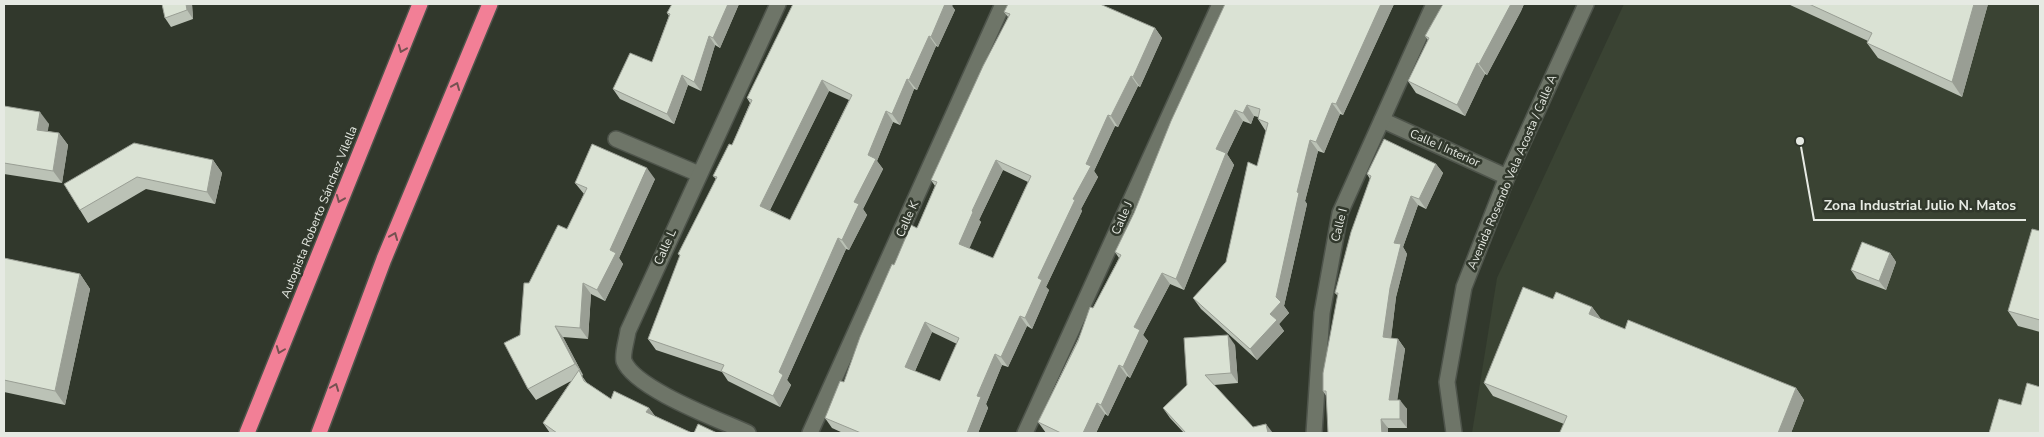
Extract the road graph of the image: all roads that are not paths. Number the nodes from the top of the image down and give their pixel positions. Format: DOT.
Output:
graph roads {
  1 [pos="420,4"];
  2 [pos="490,4"];
  3 [pos="778,4"];
  4 [pos="1003,4"];
  5 [pos="1220,4"];
  6 [pos="1434,4"];
  7 [pos="1586,4"];
  8 [pos="1382,120"];
  9 [pos="616,139"];
  10 [pos="699,174"];
  11 [pos="1508,177"];
  12 [pos="248,433"];
  13 [pos="319,433"];
  14 [pos="748,433"];
  15 [pos="810,433"];
  16 [pos="1025,433"];
  17 [pos="1314,433"];
  18 [pos="1454,433"];
  1 -- 12 [label="highway, Autopista Roberto Sánchez Vilella, one-way"];
  13 -- 2 [label="highway, one-way"];
  3 -- 10 [label="street, Calle L"];
  4 -- 15 [label="street, Calle K"];
  5 -- 16 [label="street, Calle J"];
  6 -- 8 [label="street, Calle I"];
  7 -- 11 [label="street, Avenida Rosendo Vela Acosta / Calle A"];
  8 -- 11 [label="street, Calle I Interior"];
  8 -- 17 [label="street, Calle I"];
  9 -- 10 [label="street"];
  10 -- 14 [label="street, Calle L"];
  11 -- 18 [label="street, Avenida Rosendo Vela Acosta / Calle A"];
}
